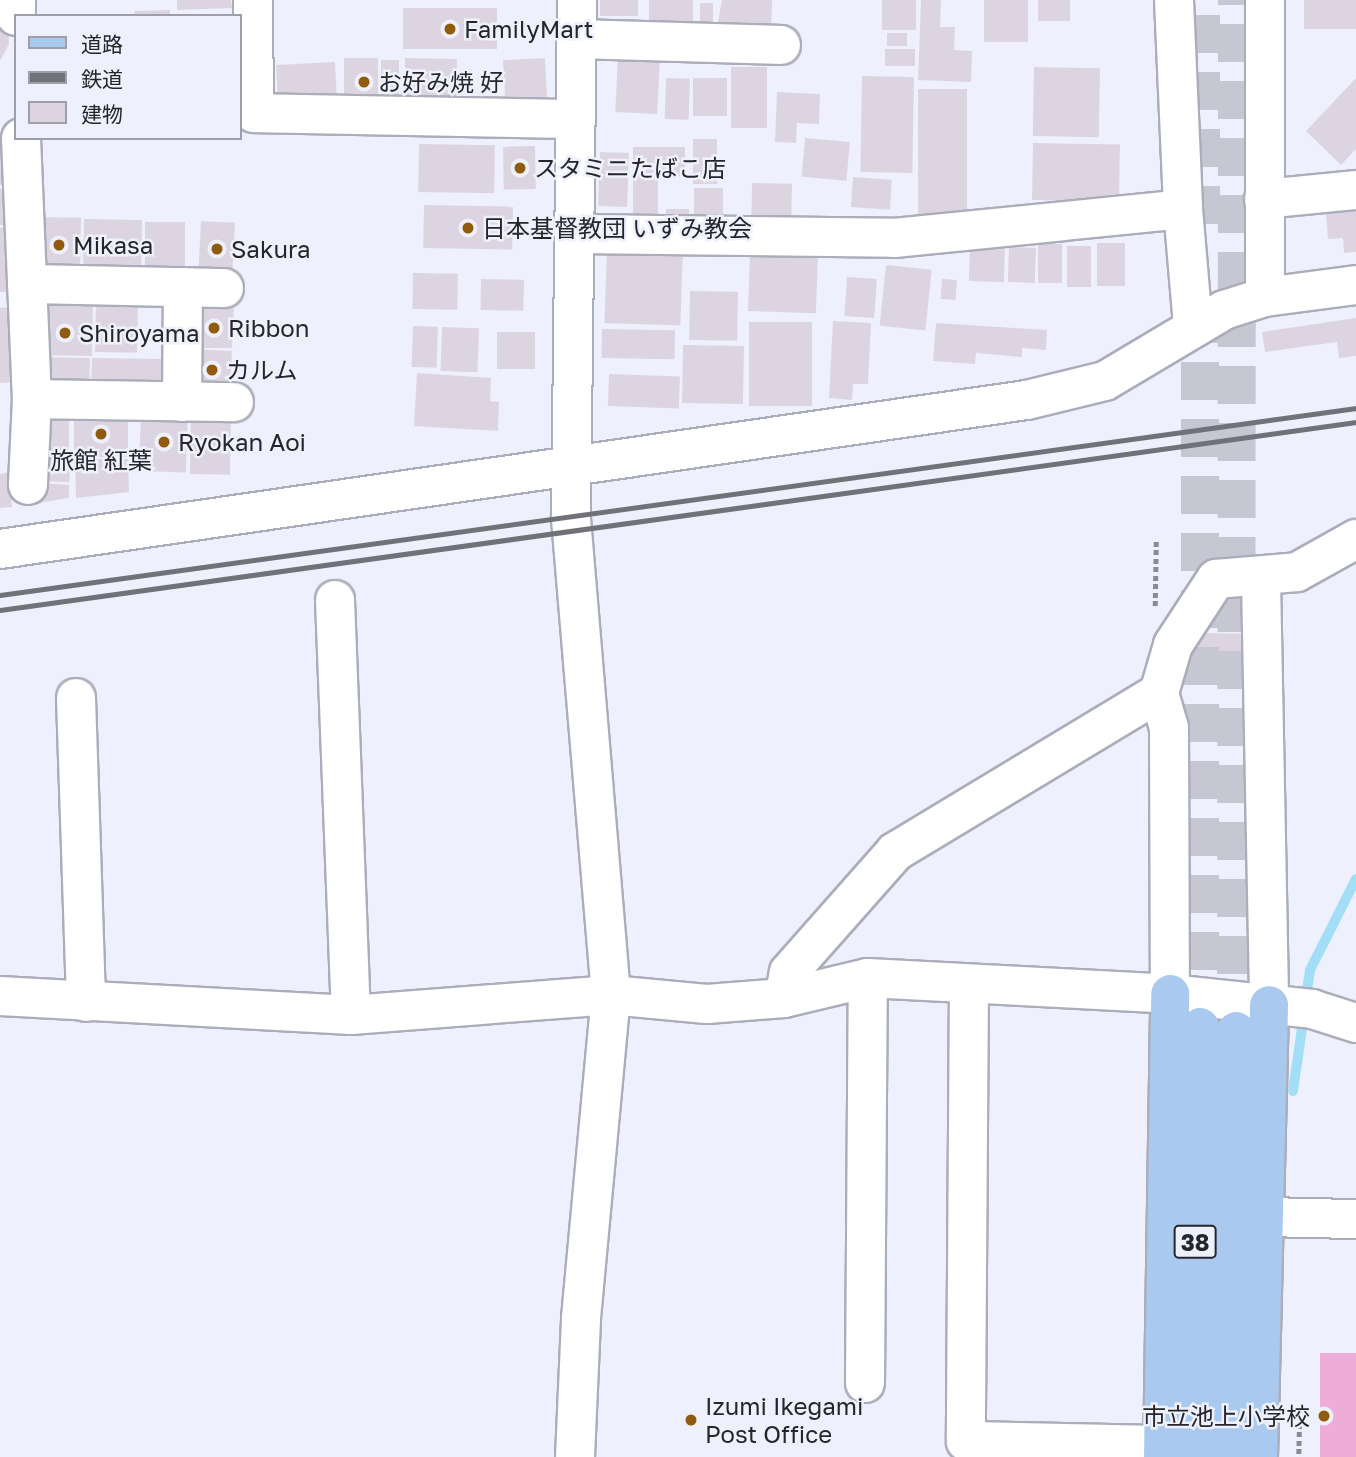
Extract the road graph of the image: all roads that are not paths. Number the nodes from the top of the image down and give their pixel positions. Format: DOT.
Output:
graph roads {
  1 [pos="253,0"];
  2 [pos="578,0"];
  3 [pos="1174,0"];
  4 [pos="1265,0"];
  5 [pos="578,39"];
  6 [pos="781,46"];
  7 [pos="576,119"];
  8 [pos="21,140"];
  9 [pos="1356,190"];
  10 [pos="1264,199"];
  11 [pos="1183,209"];
  12 [pos="577,234"];
  13 [pos="27,284"];
  14 [pos="1356,285"];
  15 [pos="183,288"];
  16 [pos="224,288"];
  17 [pos="1265,297"];
  18 [pos="1193,325"];
  19 [pos="21,392"];
  20 [pos="182,402"];
  21 [pos="233,402"];
  22 [pos="573,468"];
  23 [pos="28,485"];
  24 [pos="1356,539"];
  25 [pos="0,549"];
  26 [pos="1261,579"];
  27 [pos="335,600"];
  28 [pos="1159,694"];
  29 [pos="76,698"];
  30 [pos="868,978"];
  31 [pos="969,984"];
  32 [pos="1170,994"];
  33 [pos="611,995"];
  34 [pos="0,996"];
  35 [pos="783,998"];
  36 [pos="86,1002"];
  37 [pos="1269,1005"];
  38 [pos="351,1015"];
  39 [pos="1356,1023"];
  40 [pos="1265,1217"];
  41 [pos="1356,1219"];
  42 [pos="865,1383"];
  43 [pos="1173,1453"];
  44 [pos="575,1457"];
  45 [pos="1228,1457"];
  46 [pos="1258,1457"];
  1 -- 7 [label="street"];
  2 -- 5 [label="street"];
  3 -- 11 [label="street"];
  4 -- 10 [label="street"];
  5 -- 6 [label="street"];
  5 -- 7 [label="street"];
  7 -- 12 [label="street"];
  8 -- 13 [label="street"];
  9 -- 10 [label="street"];
  10 -- 17 [label="street"];
  11 -- 12 [label="street"];
  11 -- 18 [label="street"];
  12 -- 22 [label="street"];
  13 -- 15 [label="street"];
  13 -- 19 [label="street"];
  14 -- 17 [label="street"];
  15 -- 16 [label="street"];
  15 -- 20 [label="street"];
  17 -- 18 [label="street"];
  18 -- 22 [label="street"];
  19 -- 20 [label="street"];
  19 -- 23 [label="street"];
  20 -- 21 [label="street"];
  22 -- 25 [label="street"];
  22 -- 33 [label="street"];
  24 -- 26 [label="street"];
  26 -- 28 [label="street"];
  26 -- 37 [label="street"];
  27 -- 38 [label="street"];
  28 -- 32 [label="street"];
  28 -- 35 [label="street"];
  29 -- 36 [label="street"];
  30 -- 31 [label="street"];
  30 -- 35 [label="street"];
  30 -- 42 [label="street"];
  31 -- 32 [label="street"];
  31 -- 43 [label="street"];
  32 -- 37 [label="street"];
  32 -- 43 [label="main road"];
  33 -- 35 [label="street"];
  33 -- 38 [label="street"];
  33 -- 44 [label="street"];
  34 -- 36 [label="street"];
  36 -- 38 [label="street"];
  37 -- 39 [label="street"];
  37 -- 40 [label="main road"];
  40 -- 41 [label="street"];
  40 -- 46 [label="main road"];
  43 -- 45 [label="main road, 38"];
}
